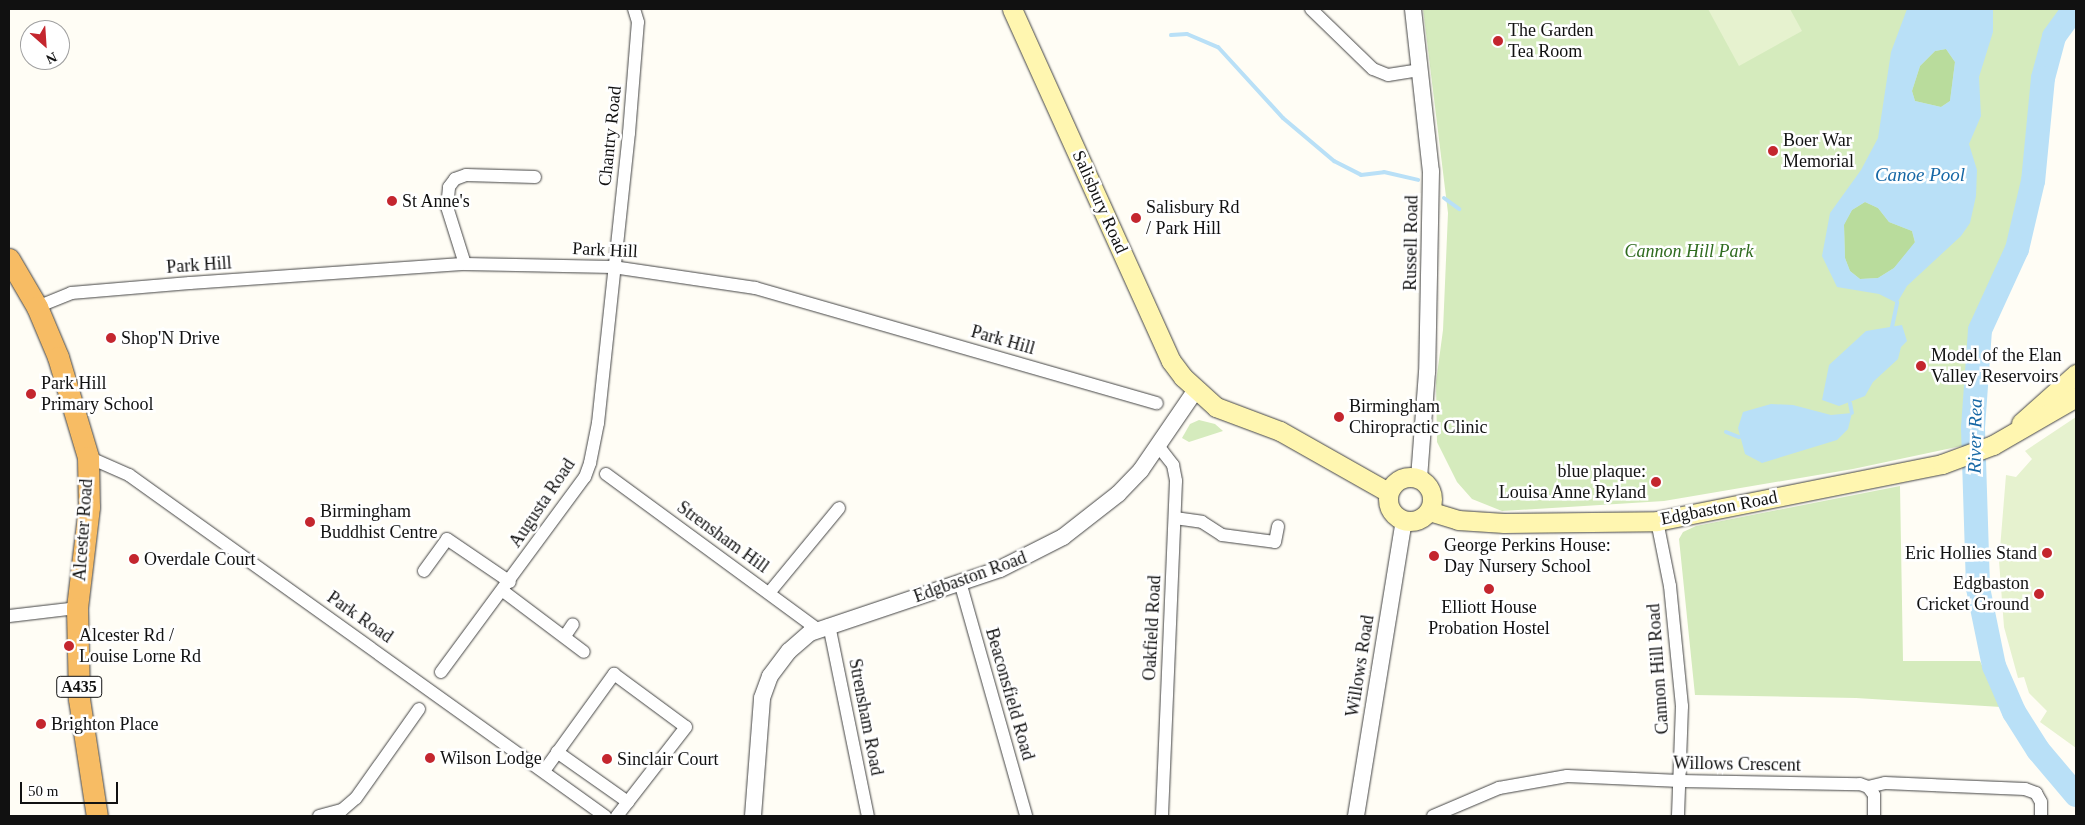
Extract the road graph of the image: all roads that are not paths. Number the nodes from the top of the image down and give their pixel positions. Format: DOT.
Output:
graph roads {
  1 [pos="634,9"];
  2 [pos="1012,9"];
  3 [pos="1311,9"];
  4 [pos="1413,9"];
  5 [pos="1421,70"];
  6 [pos="535,177"];
  7 [pos="9,259"];
  8 [pos="466,264"];
  9 [pos="613,267"];
  10 [pos="37,307"];
  11 [pos="2076,374"];
  12 [pos="1195,391"];
  13 [pos="2076,398"];
  14 [pos="1158,403"];
  15 [pos="1998,442"];
  16 [pos="1159,447"];
  17 [pos="88,457"];
  18 [pos="606,474"];
  19 [pos="1419,479"];
  20 [pos="1388,492"];
  21 [pos="839,508"];
  22 [pos="1429,511"];
  23 [pos="1175,518"];
  24 [pos="1404,521"];
  25 [pos="1657,521"];
  26 [pos="1278,526"];
  27 [pos="424,571"];
  28 [pos="960,582"];
  29 [pos="506,586"];
  30 [pos="769,593"];
  31 [pos="77,608"];
  32 [pos="9,616"];
  33 [pos="573,624"];
  34 [pos="824,627"];
  35 [pos="565,636"];
  36 [pos="584,652"];
  37 [pos="441,672"];
  38 [pos="419,710"];
  39 [pos="557,752"];
  40 [pos="544,771"];
  41 [pos="1680,782"];
  42 [pos="1868,787"];
  43 [pos="628,802"];
  44 [pos="343,813"];
  45 [pos="98,816"];
  46 [pos="319,816"];
  47 [pos="604,816"];
  48 [pos="618,816"];
  49 [pos="753,816"];
  50 [pos="868,816"];
  51 [pos="1026,816"];
  52 [pos="1162,816"];
  53 [pos="1356,816"];
  54 [pos="1433,816"];
  55 [pos="1678,816"];
  56 [pos="1874,816"];
  57 [pos="2041,816"];
  1 -- 9 [label="street, Chantry Road"];
  2 -- 12 [label="main road, Salisbury Road"];
  3 -- 5 [label="street"];
  4 -- 5 [label="street, Russell Road"];
  5 -- 19 [label="street, Russell Road"];
  6 -- 8 [label="street"];
  7 -- 10 [label="highway, Alcester Road / A435"];
  8 -- 9 [label="street, Park Hill"];
  8 -- 10 [label="street, Park Hill"];
  9 -- 14 [label="street, Park Hill"];
  9 -- 29 [label="street, Augusta Road"];
  10 -- 17 [label="highway, Alcester Road / A435"];
  11 -- 15 [label="main road, Edgbaston Road"];
  12 -- 16 [label="street, Edgbaston Road"];
  12 -- 20 [label="main road"];
  13 -- 15 [label="main road, Edgbaston Road"];
  15 -- 25 [label="main road, Edgbaston Road"];
  16 -- 23 [label="street, Oakfield Road"];
  16 -- 28 [label="street, Edgbaston Road"];
  17 -- 31 [label="highway, Alcester Road / A435"];
  17 -- 40 [label="street, Park Road"];
  18 -- 30 [label="street, Strensham Hill"];
  19 -- 20 [label="main road"];
  19 -- 22 [label="main road"];
  20 -- 24 [label="main road"];
  21 -- 30 [label="street"];
  22 -- 24 [label="main road"];
  22 -- 25 [label="main road, Edgbaston Road"];
  23 -- 26 [label="street"];
  23 -- 52 [label="street, Oakfield Road"];
  24 -- 53 [label="street, Willows Road"];
  25 -- 41 [label="street, Cannon Hill Road"];
  27 -- 29 [label="street"];
  28 -- 34 [label="street, Edgbaston Road"];
  28 -- 51 [label="street, Beaconsfield Road"];
  29 -- 35 [label="street"];
  29 -- 37 [label="street, Augusta Road"];
  30 -- 34 [label="street, Strensham Hill"];
  31 -- 32 [label="street"];
  31 -- 45 [label="highway, Alcester Road / A435"];
  33 -- 35 [label="street"];
  34 -- 49 [label="street, Edgbaston Road"];
  34 -- 50 [label="street, Strensham Road"];
  35 -- 36 [label="street"];
  38 -- 44 [label="street"];
  39 -- 40 [label="street"];
  39 -- 43 [label="street"];
  39 -- 43 [label="street"];
  40 -- 47 [label="street, Park Road"];
  41 -- 42 [label="street, Willows Crescent"];
  41 -- 54 [label="street, Willows Crescent"];
  41 -- 55 [label="street, Cannon Hill Road"];
  42 -- 56 [label="street"];
  42 -- 57 [label="street, Willows Crescent"];
  43 -- 48 [label="street"];
  44 -- 46 [label="street"];
}
